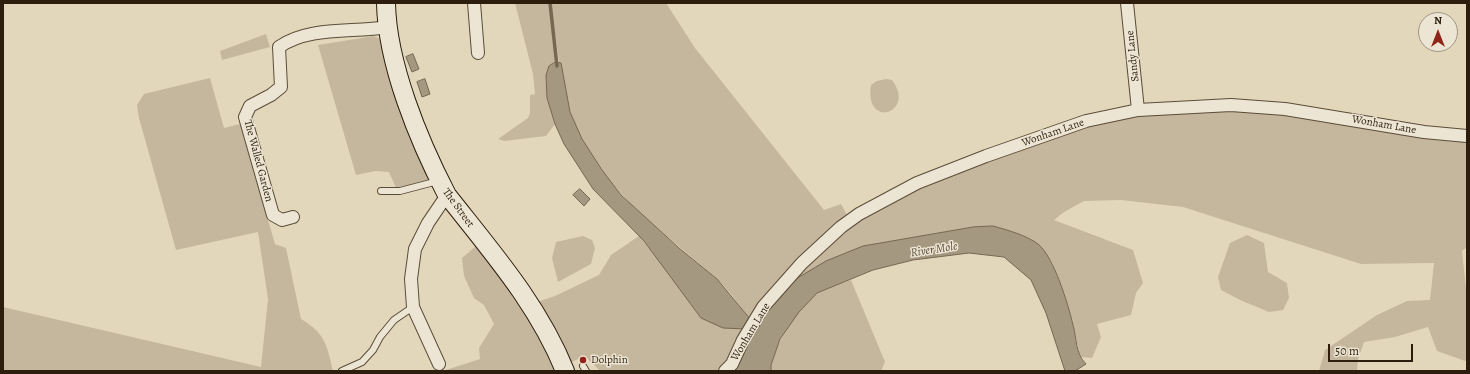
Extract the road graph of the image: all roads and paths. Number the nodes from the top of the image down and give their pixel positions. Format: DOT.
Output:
graph roads {
  1 [pos="386,3"];
  2 [pos="474,3"];
  3 [pos="1127,3"];
  4 [pos="387,27"];
  5 [pos="478,53"];
  6 [pos="1138,110"];
  7 [pos="1467,136"];
  8 [pos="443,188"];
  9 [pos="381,191"];
  10 [pos="293,216"];
  11 [pos="413,307"];
  12 [pos="439,364"];
  13 [pos="342,371"];
  14 [pos="565,371"];
  15 [pos="725,371"];
  1 -- 4 [label="street, The Street"];
  2 -- 5 [label="street"];
  3 -- 6 [label="street, Sandy Lane"];
  4 -- 8 [label="street, The Street"];
  4 -- 10 [label="street, The Walled Garden"];
  6 -- 7 [label="street, Wonham Lane"];
  6 -- 15 [label="street, Wonham Lane"];
  8 -- 9 [label="lane"];
  8 -- 11 [label="street"];
  8 -- 14 [label="street, The Street"];
  11 -- 12 [label="street"];
  11 -- 13 [label="lane"];
}
